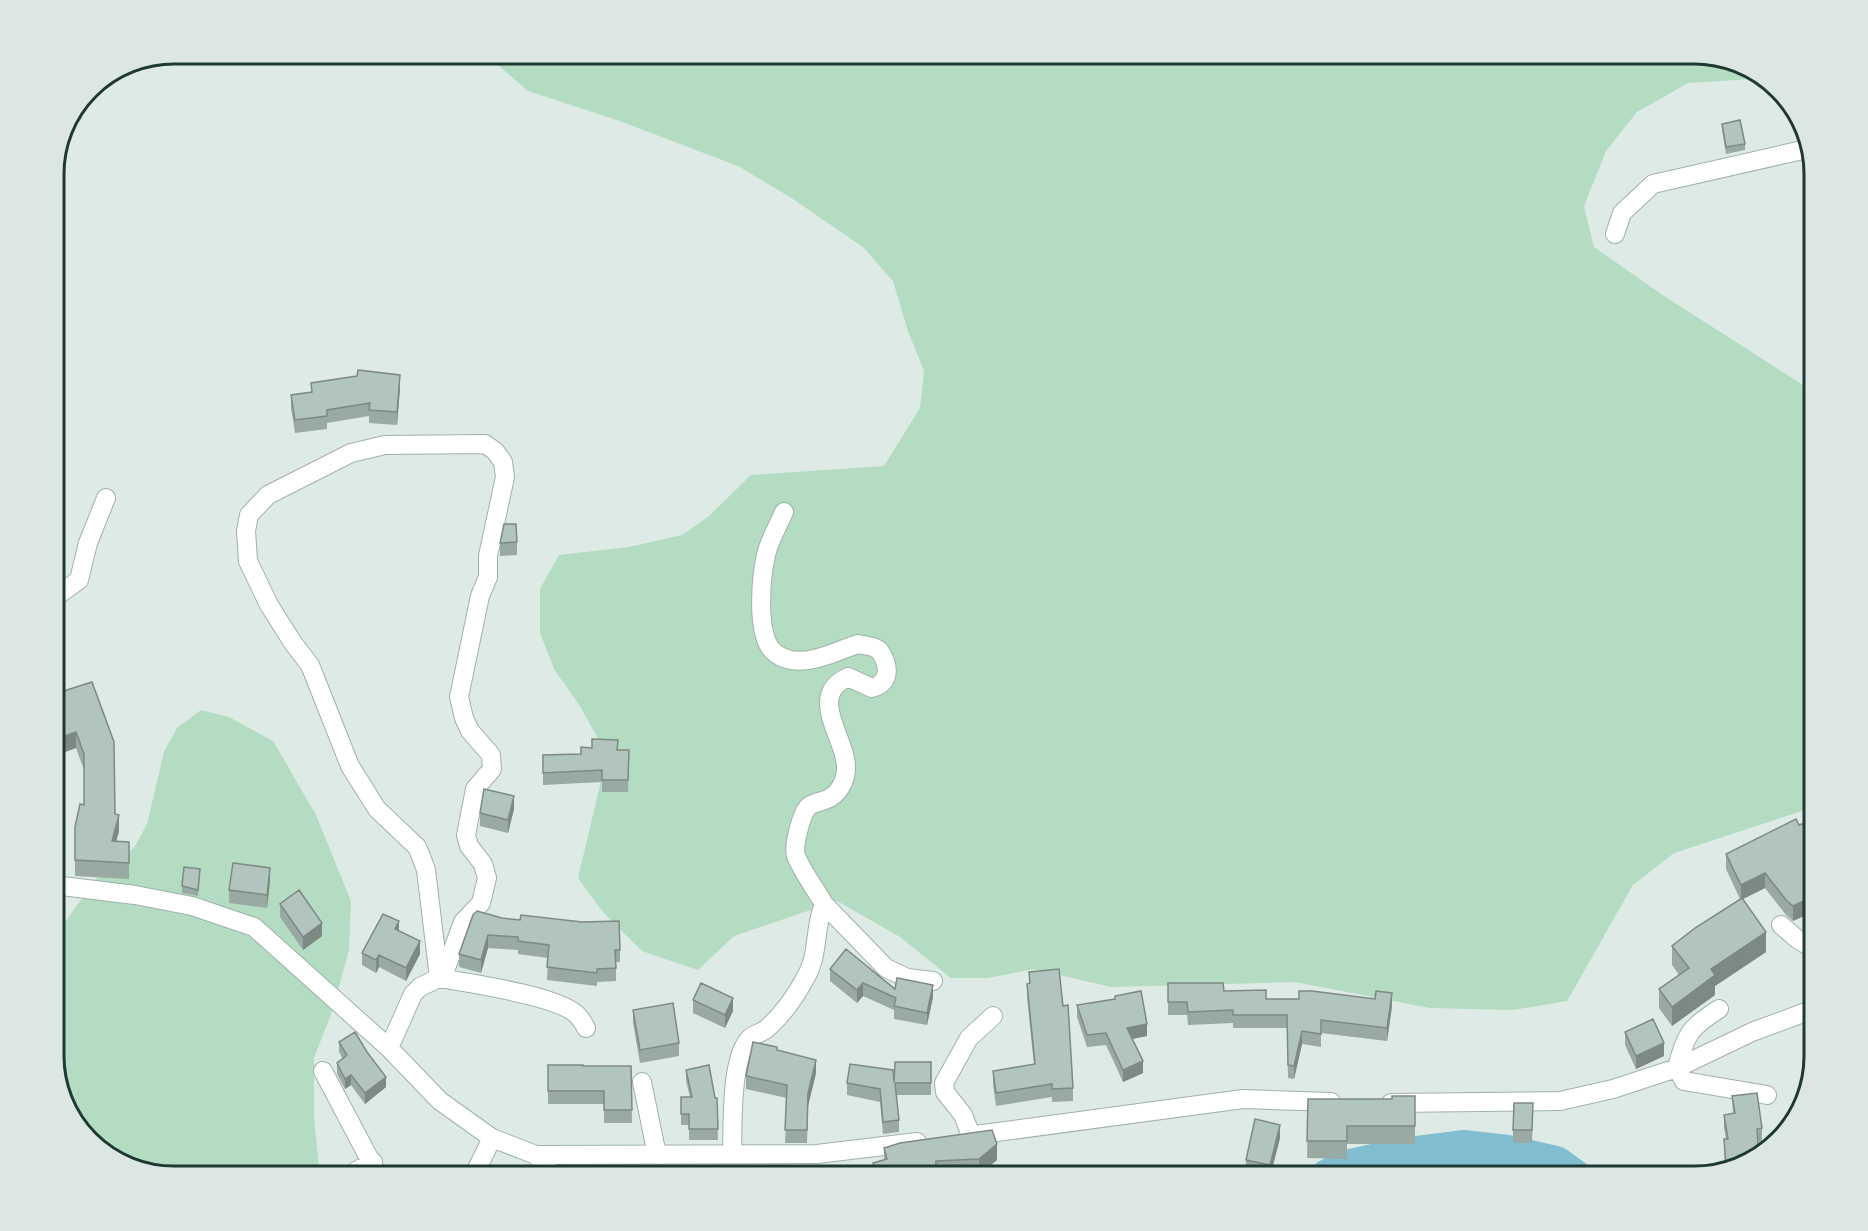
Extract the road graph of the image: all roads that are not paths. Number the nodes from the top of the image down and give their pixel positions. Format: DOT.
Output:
graph roads {
  1 [pos="1801,150"];
  2 [pos="1615,234"];
  3 [pos="106,498"];
  4 [pos="784,512"];
  5 [pos="65,590"];
  6 [pos="65,886"];
  7 [pos="824,904"];
  8 [pos="1781,925"];
  9 [pos="1804,943"];
  10 [pos="441,979"];
  11 [pos="933,981"];
  12 [pos="1719,1009"];
  13 [pos="1804,1012"];
  14 [pos="993,1016"];
  15 [pos="586,1028"];
  16 [pos="388,1048"];
  17 [pos="1677,1068"];
  18 [pos="323,1071"];
  19 [pos="642,1082"];
  20 [pos="1767,1095"];
  21 [pos="1344,1102"];
  22 [pos="1378,1103"];
  23 [pos="971,1135"];
  24 [pos="492,1138"];
  25 [pos="732,1154"];
  26 [pos="536,1155"];
  27 [pos="657,1155"];
  28 [pos="374,1166"];
  29 [pos="478,1166"];
  30 [pos="546,1166"];
  1 -- 2 [label="street"];
  3 -- 5 [label="street"];
  4 -- 7 [label="street"];
  6 -- 16 [label="street"];
  7 -- 11 [label="street"];
  7 -- 25 [label="street"];
  8 -- 9 [label="street"];
  10 -- 10 [label="street"];
  10 -- 15 [label="street"];
  10 -- 16 [label="street"];
  12 -- 17 [label="street"];
  13 -- 17 [label="street"];
  14 -- 23 [label="street"];
  16 -- 24 [label="street"];
  17 -- 20 [label="street"];
  17 -- 22 [label="street"];
  18 -- 28 [label="street"];
  19 -- 27 [label="street"];
  21 -- 23 [label="street"];
  23 -- 25 [label="street"];
  24 -- 26 [label="street"];
  24 -- 29 [label="street"];
  25 -- 27 [label="street"];
  26 -- 27 [label="street"];
  26 -- 30 [label="street"];
}
